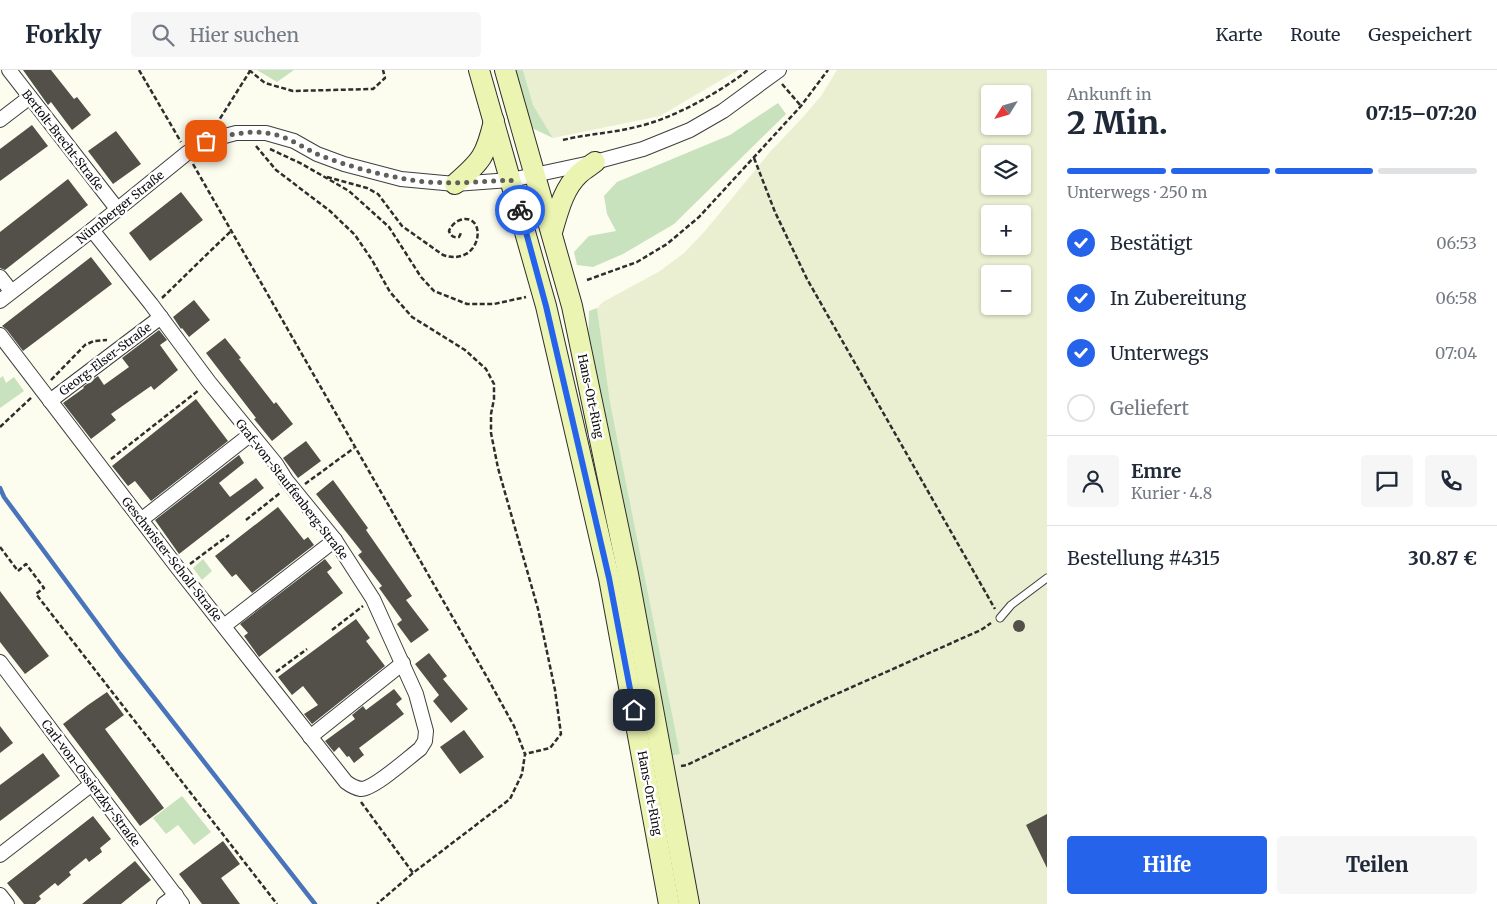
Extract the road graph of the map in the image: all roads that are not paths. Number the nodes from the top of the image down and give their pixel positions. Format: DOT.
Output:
graph roads {
  1 [pos="9,70"];
  2 [pos="479,70"];
  3 [pos="505,70"];
  4 [pos="777,72"];
  5 [pos="30,97"];
  6 [pos="494,119"];
  7 [pos="0,120"];
  8 [pos="595,162"];
  9 [pos="535,174"];
  10 [pos="511,180"];
  11 [pos="455,184"];
  12 [pos="118,210"];
  13 [pos="92,230"];
  14 [pos="552,232"];
  15 [pos="0,277"];
  16 [pos="11,292"];
  17 [pos="0,301"];
  18 [pos="157,312"];
  19 [pos="0,336"];
  20 [pos="44,393"];
  21 [pos="251,434"];
  22 [pos="141,520"];
  23 [pos="335,540"];
  24 [pos="1047,578"];
  25 [pos="1000,618"];
  26 [pos="224,626"];
  27 [pos="0,662"];
  28 [pos="403,663"];
  29 [pos="4,678"];
  30 [pos="310,737"];
  31 [pos="346,782"];
  32 [pos="92,784"];
  33 [pos="0,855"];
  34 [pos="0,895"];
  35 [pos="179,900"];
  36 [pos="7,904"];
  37 [pos="164,904"];
  38 [pos="669,904"];
  39 [pos="689,904"];
  1 -- 5 [label="street, Bertolt-Brecht-Straße"];
  2 -- 6 [label="main road, Hans-Ort-Ring"];
  3 -- 9 [label="main road, Hans-Ort-Ring"];
  4 -- 8 [label="street, Nürnberger Straße"];
  5 -- 7 [label="street"];
  5 -- 12 [label="street, Bertolt-Brecht-Straße"];
  6 -- 10 [label="main road, Hans-Ort-Ring"];
  6 -- 11 [label="main road"];
  8 -- 9 [label="street, Nürnberger Straße"];
  8 -- 14 [label="main road"];
  9 -- 10 [label="street, Nürnberger Straße"];
  9 -- 14 [label="main road, Hans-Ort-Ring"];
  10 -- 11 [label="street, Nürnberger Straße"];
  10 -- 38 [label="main road, Hans-Ort-Ring"];
  11 -- 12 [label="street, Nürnberger Straße"];
  12 -- 13 [label="street, Nürnberger Straße"];
  13 -- 16 [label="street, Nürnberger Straße"];
  13 -- 18 [label="street, Graf-von-Stauffenberg-Straße"];
  14 -- 39 [label="main road, Hans-Ort-Ring"];
  15 -- 16 [label="street"];
  16 -- 17 [label="street, Nürnberger Straße"];
  18 -- 20 [label="street, Georg-Elser-Straße"];
  18 -- 21 [label="street, Graf-von-Stauffenberg-Straße"];
  19 -- 20 [label="street, Geschwister-Scholl-Straße"];
  20 -- 22 [label="street, Geschwister-Scholl-Straße"];
  21 -- 22 [label="street"];
  21 -- 23 [label="street, Graf-von-Stauffenberg-Straße"];
  22 -- 26 [label="street, Geschwister-Scholl-Straße"];
  23 -- 26 [label="street"];
  23 -- 28 [label="street, Graf-von-Stauffenberg-Straße"];
  24 -- 25 [label="lane"];
  26 -- 30 [label="street, Geschwister-Scholl-Straße"];
  27 -- 29 [label="street, Carl-von-Ossietzky-Straße"];
  28 -- 30 [label="street"];
  28 -- 31 [label="street, Graf-von-Stauffenberg-Straße"];
  29 -- 32 [label="street, Carl-von-Ossietzky-Straße"];
  30 -- 31 [label="street, Geschwister-Scholl-Straße"];
  32 -- 33 [label="street"];
  32 -- 35 [label="street, Carl-von-Ossietzky-Straße"];
  34 -- 36 [label="street"];
  35 -- 37 [label="street"];
}
